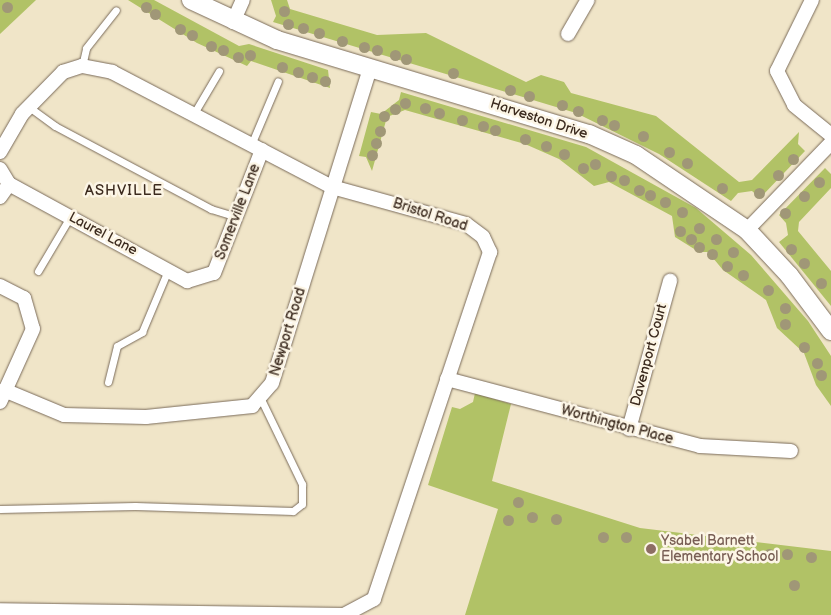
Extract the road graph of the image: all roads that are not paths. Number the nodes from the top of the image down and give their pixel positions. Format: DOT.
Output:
graph roads {
  1 [pos="191,0"];
  2 [pos="243,0"];
  3 [pos="588,0"];
  4 [pos="812,0"];
  5 [pos="116,10"];
  6 [pos="233,22"];
  7 [pos="568,34"];
  8 [pos="82,66"];
  9 [pos="370,68"];
  10 [pos="219,71"];
  11 [pos="278,81"];
  12 [pos="29,106"];
  13 [pos="193,115"];
  14 [pos="831,135"];
  15 [pos="831,143"];
  16 [pos="256,148"];
  17 [pos="0,152"];
  18 [pos="0,169"];
  19 [pos="9,184"];
  20 [pos="332,187"];
  21 [pos="0,197"];
  22 [pos="70,217"];
  23 [pos="237,218"];
  24 [pos="747,230"];
  25 [pos="168,270"];
  26 [pos="38,271"];
  27 [pos="214,273"];
  28 [pos="670,281"];
  29 [pos="0,286"];
  30 [pos="831,331"];
  31 [pos="447,379"];
  32 [pos="108,382"];
  33 [pos="2,396"];
  34 [pos="260,397"];
  35 [pos="629,429"];
  36 [pos="791,451"];
  37 [pos="0,509"];
  38 [pos="0,610"];
  39 [pos="102,613"];
  1 -- 6 [label="street, Harveston Drive"];
  2 -- 6 [label="street"];
  3 -- 7 [label="street"];
  4 -- 14 [label="street"];
  5 -- 8 [label="lane"];
  6 -- 9 [label="street, Harveston Drive"];
  8 -- 12 [label="street"];
  8 -- 13 [label="street, Bristol Road"];
  9 -- 20 [label="street, Newport Road"];
  9 -- 24 [label="street, Harveston Drive"];
  10 -- 13 [label="lane"];
  11 -- 16 [label="lane"];
  12 -- 17 [label="street"];
  12 -- 23 [label="lane"];
  13 -- 16 [label="street, Bristol Road"];
  15 -- 24 [label="street"];
  16 -- 20 [label="street, Bristol Road"];
  16 -- 23 [label="street, Somerville Lane"];
  18 -- 19 [label="street"];
  19 -- 21 [label="street"];
  19 -- 22 [label="street, Laurel Lane"];
  20 -- 31 [label="street, Bristol Road"];
  20 -- 34 [label="street, Newport Road"];
  22 -- 25 [label="street, Laurel Lane"];
  22 -- 26 [label="lane"];
  23 -- 27 [label="street, Somerville Lane"];
  24 -- 30 [label="street, Harveston Drive"];
  25 -- 27 [label="street, Laurel Lane"];
  25 -- 32 [label="lane"];
  28 -- 35 [label="street, Davenport Court"];
  29 -- 33 [label="street"];
  31 -- 35 [label="street, Worthington Place"];
  31 -- 39 [label="street, Bristol Road"];
  33 -- 34 [label="street, Newport Road"];
  34 -- 37 [label="lane"];
  35 -- 36 [label="street, Worthington Place"];
  38 -- 39 [label="street"];
}
